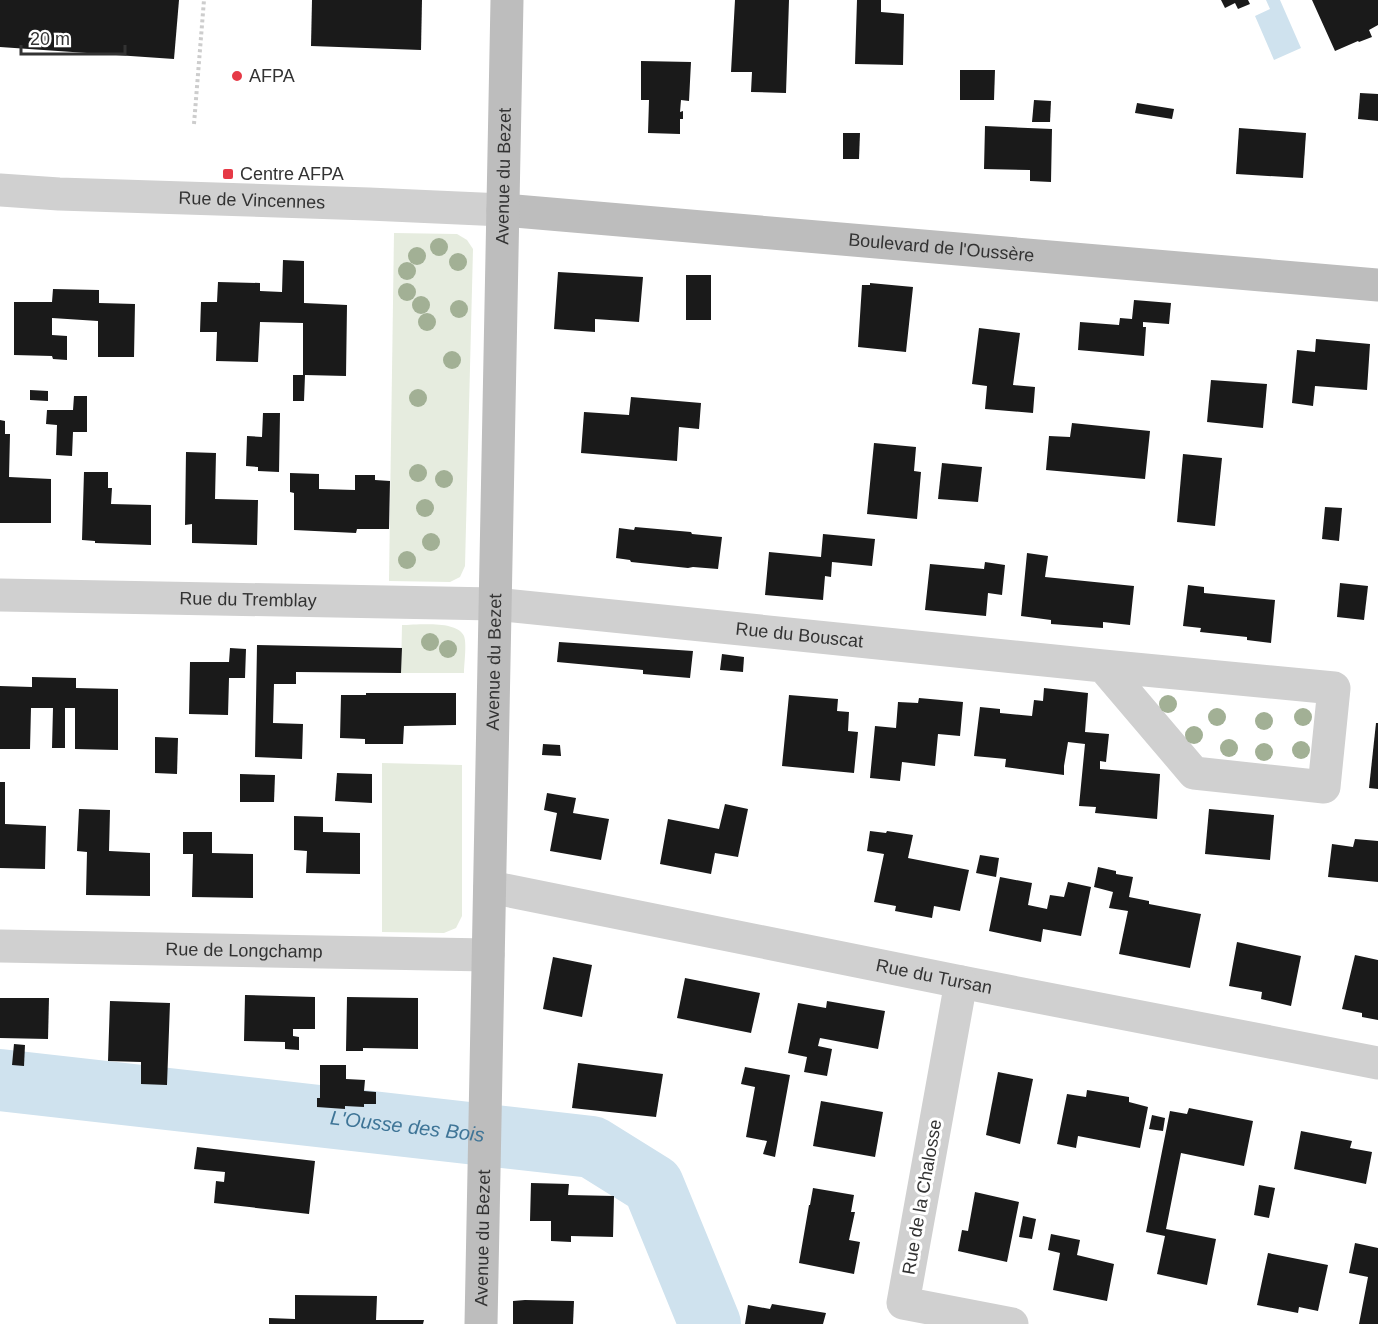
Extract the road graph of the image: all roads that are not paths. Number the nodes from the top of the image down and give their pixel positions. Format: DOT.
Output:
graph roads {
  1 [pos="507,0"];
  2 [pos="0,190"];
  3 [pos="503,210"];
  4 [pos="1378,285"];
  5 [pos="0,595"];
  6 [pos="495,604"];
  7 [pos="1103,666"];
  8 [pos="490,887"];
  9 [pos="0,946"];
  10 [pos="489,955"];
  11 [pos="961,982"];
  12 [pos="1378,1063"];
  13 [pos="481,1324"];
  14 [pos="1012,1324"];
  1 -- 3 [label="street, Avenue du Bezet"];
  2 -- 3 [label="street, Rue de Vincennes"];
  3 -- 4 [label="street, Boulevard de l'Oussère"];
  3 -- 6 [label="street, Avenue du Bezet"];
  5 -- 6 [label="street, Rue du Tremblay"];
  6 -- 7 [label="street, Rue du Bouscat"];
  6 -- 8 [label="street, Avenue du Bezet"];
  7 -- 7 [label="street, Rue du Bouscat"];
  8 -- 10 [label="street, Avenue du Bezet"];
  8 -- 11 [label="street, Rue du Tursan"];
  9 -- 10 [label="street, Rue de Longchamp"];
  10 -- 13 [label="street, Avenue du Bezet"];
  11 -- 12 [label="street, Rue du Tursan"];
  11 -- 14 [label="street, Rue de la Chalosse"];
}
